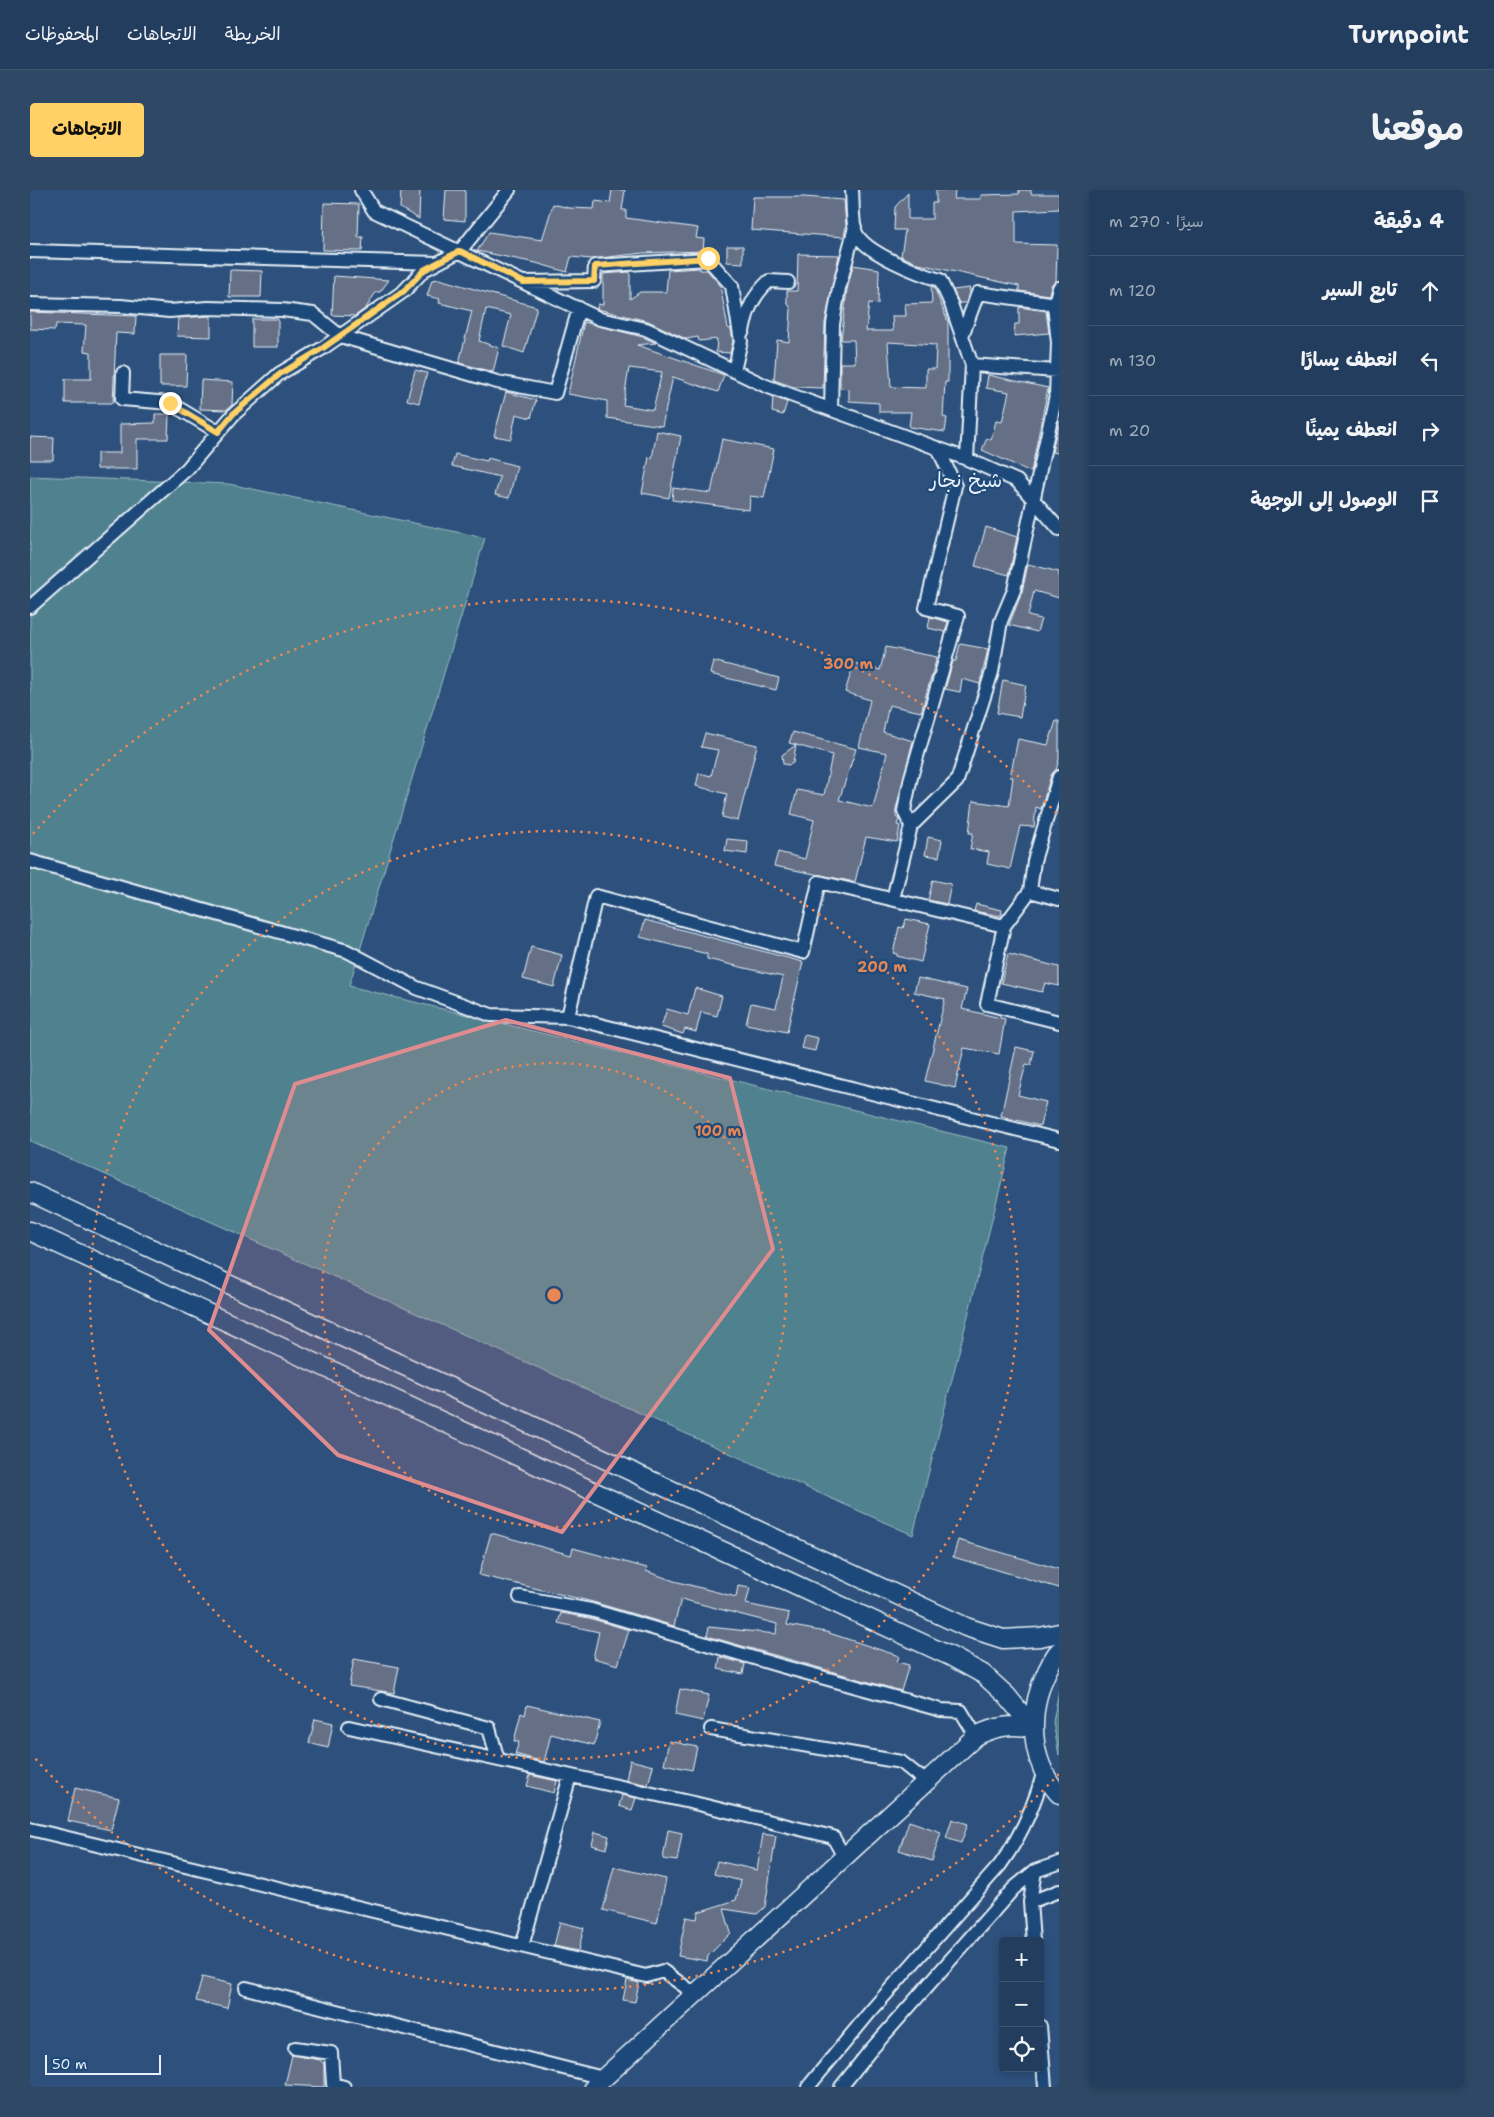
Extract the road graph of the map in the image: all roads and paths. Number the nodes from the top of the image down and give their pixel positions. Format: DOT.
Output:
graph roads {
  1 [pos="361,190"];
  2 [pos="509,190"];
  3 [pos="852,190"];
  4 [pos="856,227"];
  5 [pos="30,250"];
  6 [pos="460,251"];
  7 [pos="438,263"];
  8 [pos="523,282"];
  9 [pos="788,282"];
  10 [pos="1059,288"];
  11 [pos="30,304"];
  12 [pos="1056,307"];
  13 [pos="579,308"];
  14 [pos="340,336"];
  15 [pos="962,336"];
  16 [pos="741,341"];
  17 [pos="972,365"];
  18 [pos="1057,370"];
  19 [pos="734,371"];
  20 [pos="123,373"];
  21 [pos="831,409"];
  22 [pos="218,432"];
  23 [pos="938,448"];
  24 [pos="967,458"];
  25 [pos="1034,500"];
  26 [pos="1059,529"];
  27 [pos="30,607"];
  28 [pos="1059,777"];
  29 [pos="911,826"];
  30 [pos="30,861"];
  31 [pos="1030,892"];
  32 [pos="893,899"];
  33 [pos="1059,899"];
  34 [pos="1004,926"];
  35 [pos="568,1017"];
  36 [pos="1059,1022"];
  37 [pos="1059,1140"];
  38 [pos="30,1192"];
  39 [pos="30,1231"];
  40 [pos="520,1598"];
  41 [pos="1059,1633"];
  42 [pos="1059,1651"];
  43 [pos="381,1699"];
  44 [pos="349,1727"];
  45 [pos="1033,1728"];
  46 [pos="711,1729"];
  47 [pos="976,1736"];
  48 [pos="498,1760"];
  49 [pos="1044,1770"];
  50 [pos="570,1776"];
  51 [pos="926,1782"];
  52 [pos="1059,1794"];
  53 [pos="30,1829"];
  54 [pos="844,1857"];
  55 [pos="1059,1862"];
  56 [pos="1035,1871"];
  57 [pos="1059,1891"];
  58 [pos="1030,1902"];
  59 [pos="1034,1937"];
  60 [pos="522,1946"];
  61 [pos="246,1988"];
  62 [pos="695,1994"];
  63 [pos="1040,2027"];
  64 [pos="295,2048"];
  65 [pos="599,2083"];
  66 [pos="344,2087"];
  67 [pos="808,2087"];
  68 [pos="841,2087"];
  69 [pos="1045,2087"];
  1 -- 6 [label="street"];
  2 -- 6 [label="street"];
  3 -- 4 [label="street"];
  4 -- 15 [label="street"];
  4 -- 21 [label="street"];
  5 -- 7 [label="street"];
  6 -- 7 [label="street"];
  6 -- 8 [label="street"];
  7 -- 14 [label="street"];
  8 -- 13 [label="street"];
  8 -- 16 [label="street"];
  9 -- 16 [label="street"];
  10 -- 12 [label="street"];
  11 -- 14 [label="street"];
  12 -- 15 [label="street"];
  12 -- 18 [label="street"];
  13 -- 14 [label="street"];
  13 -- 19 [label="street"];
  14 -- 22 [label="street"];
  15 -- 17 [label="street"];
  16 -- 19 [label="street"];
  17 -- 18 [label="street"];
  17 -- 24 [label="street"];
  18 -- 25 [label="street"];
  19 -- 21 [label="street"];
  20 -- 22 [label="street"];
  21 -- 23 [label="street"];
  22 -- 27 [label="street"];
  23 -- 24 [label="street"];
  23 -- 29 [label="street"];
  24 -- 25 [label="street"];
  25 -- 26 [label="street"];
  25 -- 29 [label="street"];
  28 -- 31 [label="street"];
  29 -- 32 [label="street"];
  30 -- 35 [label="street"];
  31 -- 33 [label="street"];
  31 -- 34 [label="street"];
  32 -- 34 [label="street"];
  32 -- 35 [label="street"];
  34 -- 36 [label="street"];
  35 -- 37 [label="street"];
  38 -- 41 [label="main road"];
  39 -- 45 [label="main road"];
  40 -- 47 [label="street"];
  42 -- 45 [label="main road"];
  43 -- 48 [label="street"];
  44 -- 48 [label="street"];
  45 -- 47 [label="main road"];
  45 -- 49 [label="main road"];
  46 -- 51 [label="street"];
  47 -- 51 [label="main road"];
  48 -- 50 [label="street"];
  49 -- 52 [label="main road"];
  49 -- 67 [label="street"];
  50 -- 54 [label="street"];
  50 -- 60 [label="street"];
  51 -- 54 [label="main road"];
  53 -- 60 [label="street"];
  54 -- 62 [label="main road"];
  55 -- 56 [label="street"];
  56 -- 58 [label="street"];
  56 -- 68 [label="street"];
  57 -- 58 [label="street"];
  58 -- 59 [label="street"];
  60 -- 62 [label="street"];
  61 -- 65 [label="street"];
  62 -- 65 [label="main road"];
  63 -- 69 [label="street"];
  64 -- 66 [label="street"];
}
